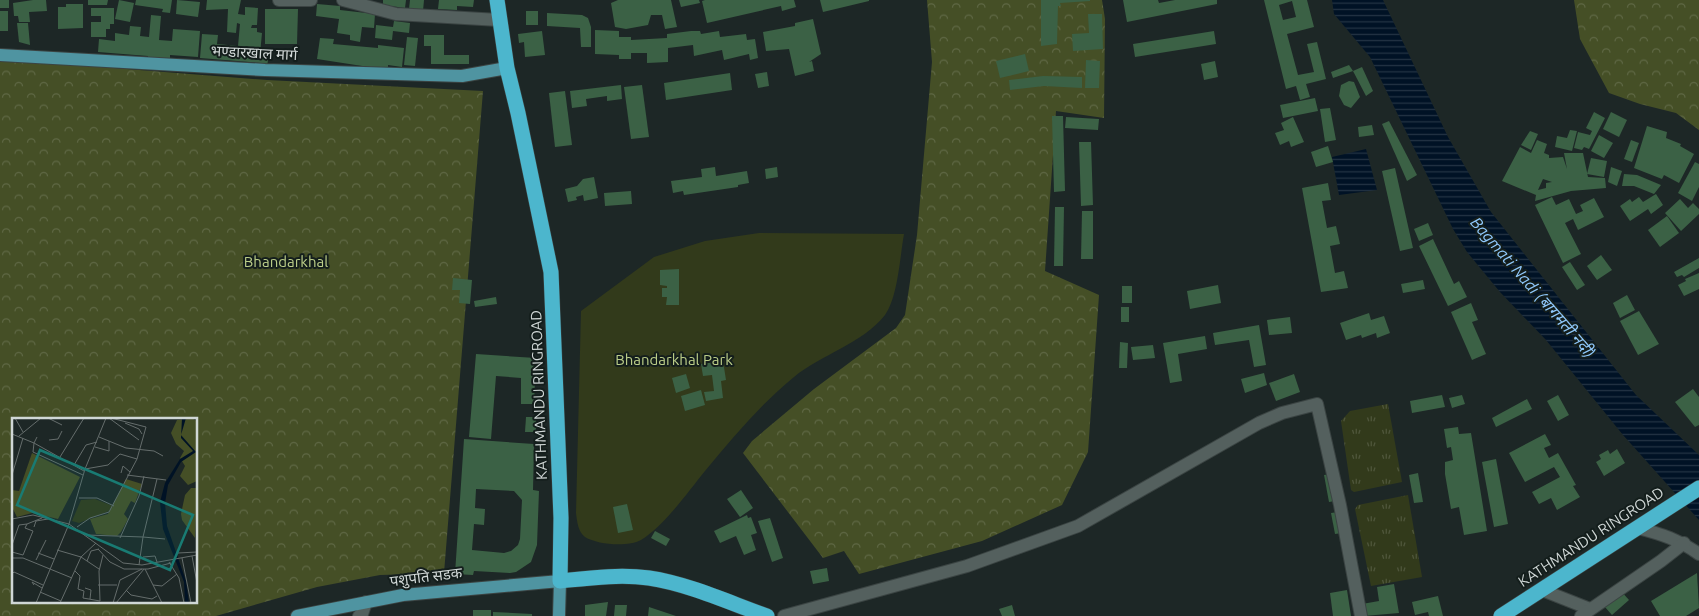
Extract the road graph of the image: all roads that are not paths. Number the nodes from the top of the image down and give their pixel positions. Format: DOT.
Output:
graph roads {
  1 [pos="279,0"];
  2 [pos="311,0"];
  3 [pos="343,0"];
  4 [pos="497,0"];
  5 [pos="380,4"];
  6 [pos="499,20"];
  7 [pos="0,55"];
  8 [pos="507,68"];
  9 [pos="1699,488"];
  10 [pos="1638,528"];
  11 [pos="1684,543"];
  12 [pos="1699,554"];
  13 [pos="560,581"];
  14 [pos="1542,590"];
  15 [pos="366,602"];
  16 [pos="1586,612"];
  17 [pos="296,616"];
  18 [pos="359,616"];
  19 [pos="559,616"];
  20 [pos="768,616"];
  21 [pos="784,616"];
  22 [pos="1361,616"];
  23 [pos="1501,616"];
  1 -- 2 [label="street"];
  3 -- 5 [label="street"];
  4 -- 6 [label="highway, KATHMANDU RINGROAD"];
  5 -- 6 [label="street"];
  6 -- 8 [label="highway, KATHMANDU RINGROAD"];
  7 -- 8 [label="main road, भण्डारखाल मार्ग"];
  8 -- 13 [label="highway, KATHMANDU RINGROAD"];
  9 -- 10 [label="highway, KATHMANDU RINGROAD"];
  10 -- 11 [label="street"];
  10 -- 14 [label="highway, KATHMANDU RINGROAD"];
  11 -- 12 [label="street"];
  11 -- 16 [label="street"];
  13 -- 15 [label="main road, पशुपति सडक"];
  13 -- 19 [label="main road"];
  13 -- 20 [label="highway"];
  14 -- 16 [label="street"];
  14 -- 23 [label="highway, KATHMANDU RINGROAD"];
  15 -- 17 [label="main road, पशुपति सडक"];
  15 -- 18 [label="street"];
  21 -- 22 [label="street"];
}
